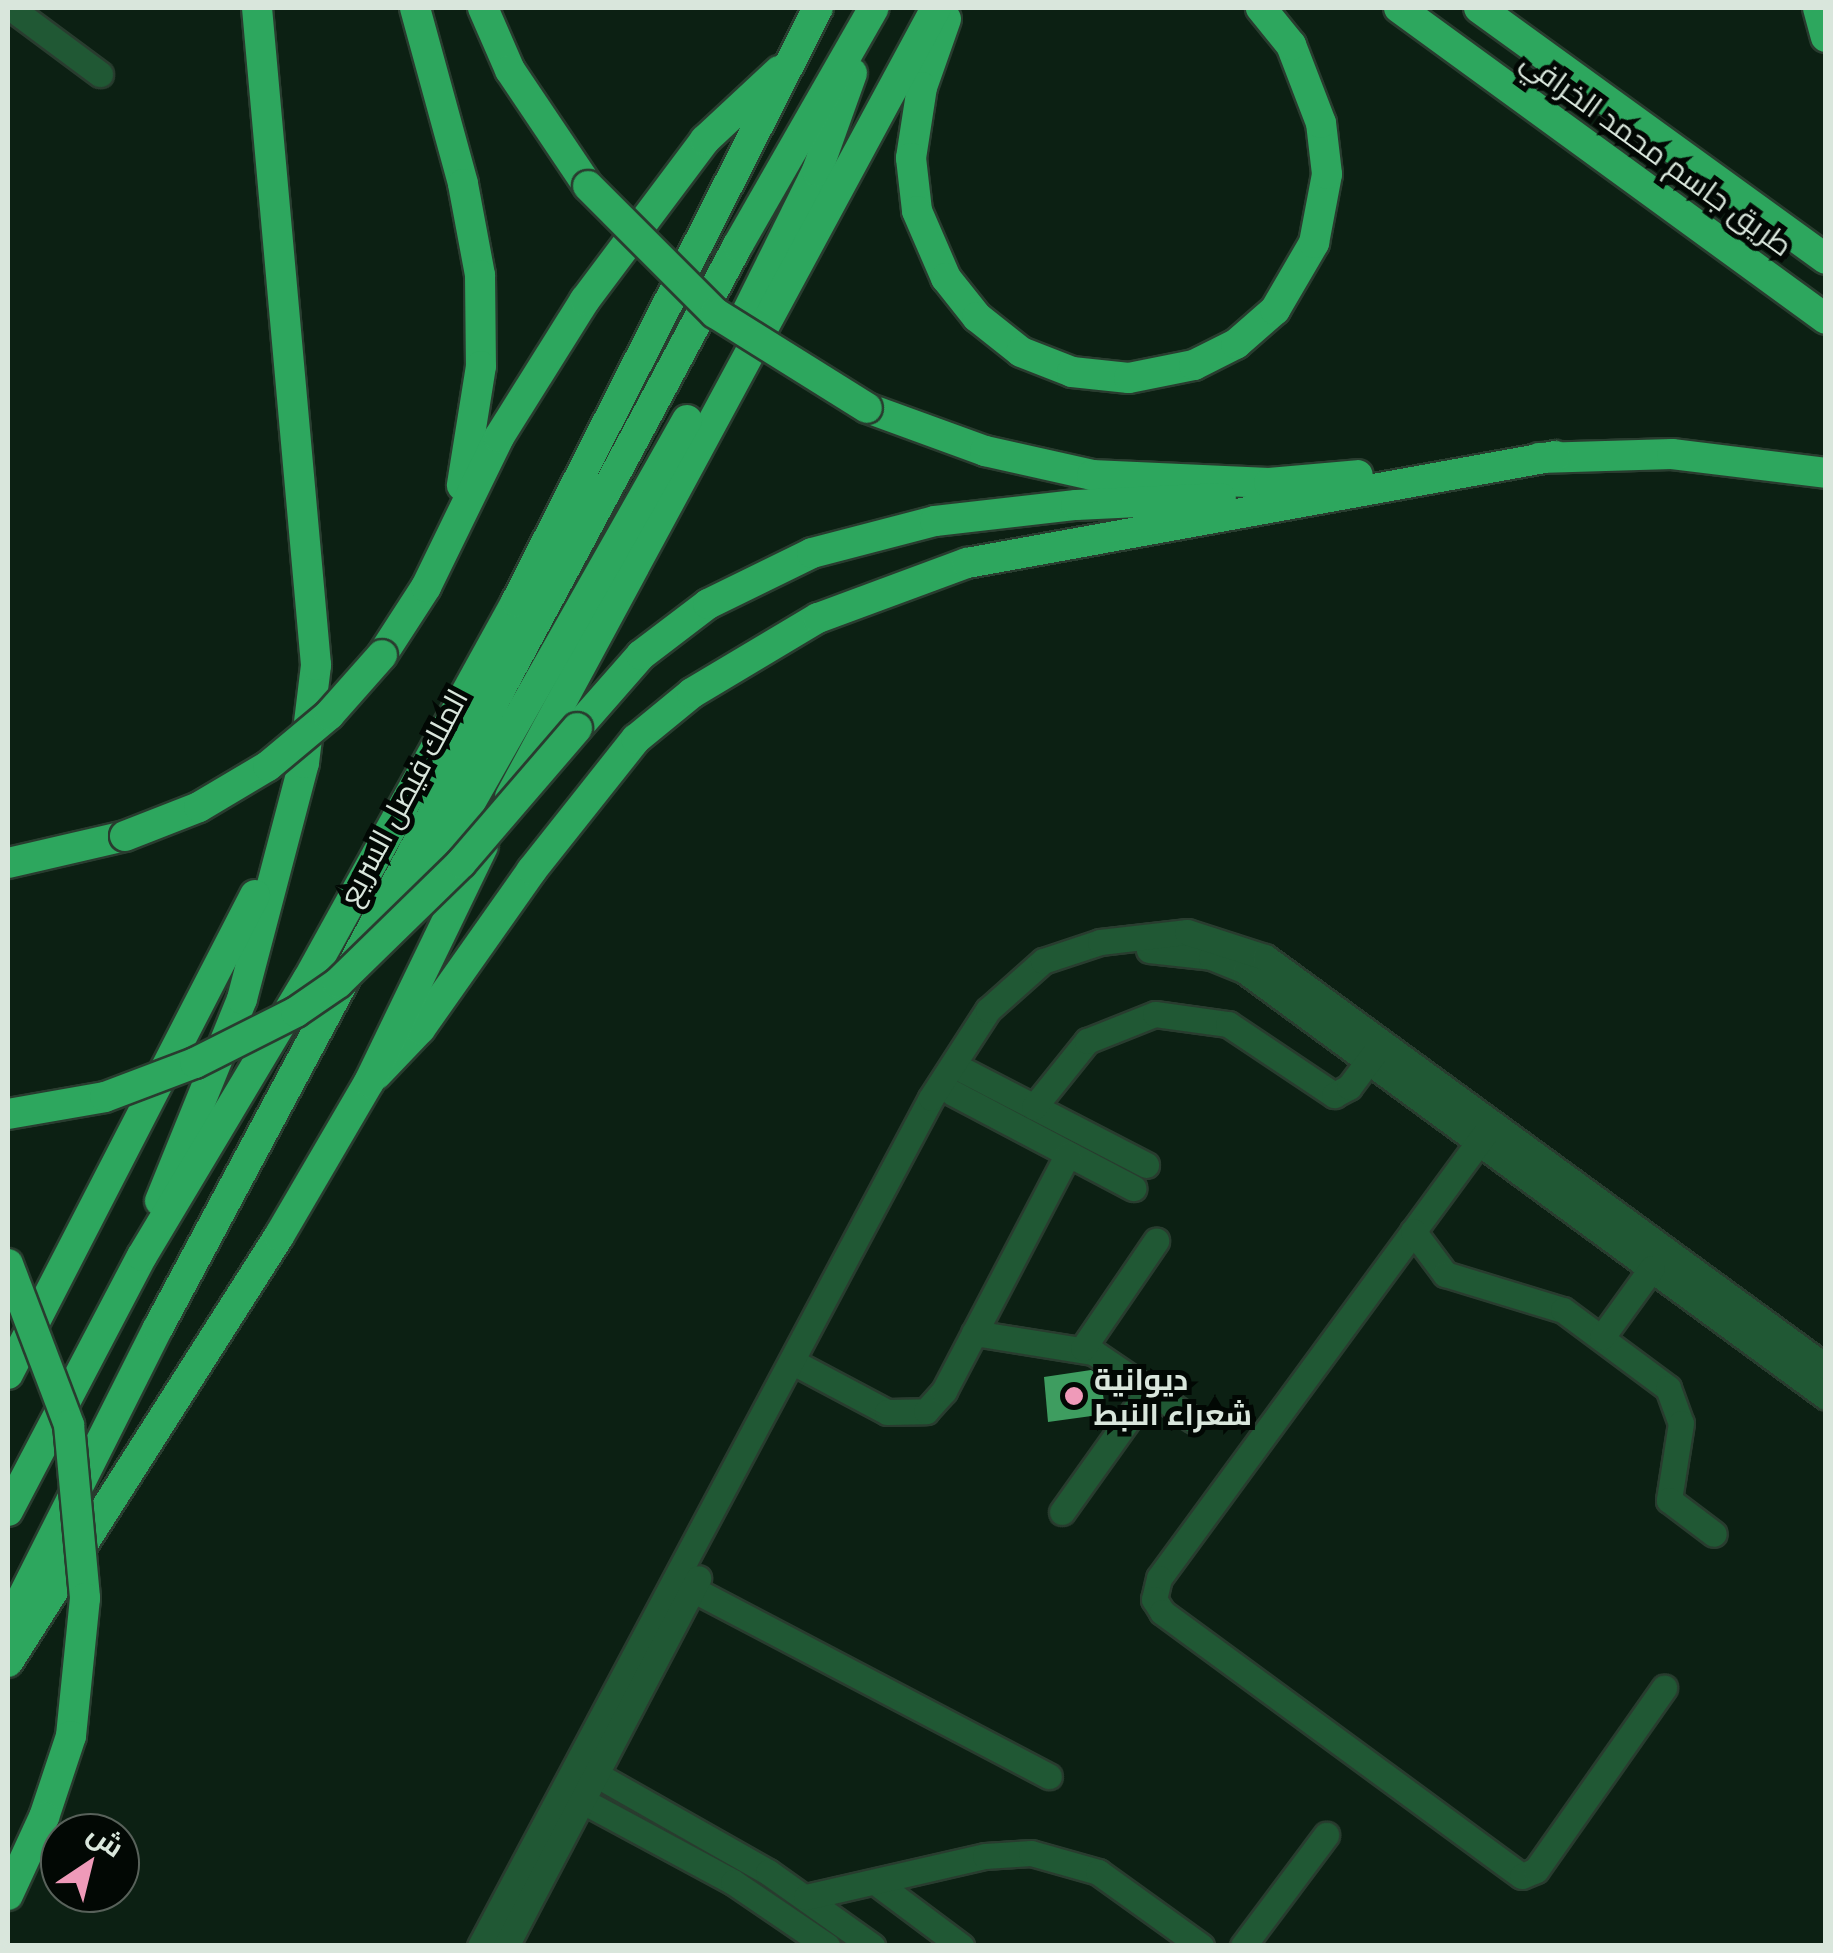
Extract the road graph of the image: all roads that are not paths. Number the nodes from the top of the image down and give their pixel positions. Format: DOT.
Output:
graph roads {
  1 [pos="11,8"];
  2 [pos="257,8"];
  3 [pos="415,8"];
  4 [pos="483,8"];
  5 [pos="818,8"];
  6 [pos="936,8"];
  7 [pos="950,8"];
  8 [pos="1261,8"];
  9 [pos="1400,8"];
  10 [pos="1480,8"];
  11 [pos="1818,8"];
  12 [pos="873,10"];
  13 [pos="1826,37"];
  14 [pos="789,63"];
  15 [pos="100,74"];
  16 [pos="1826,260"];
  17 [pos="1826,319"];
  18 [pos="1555,456"];
  19 [pos="1826,473"];
  20 [pos="1269,483"];
  21 [pos="452,534"];
  22 [pos="275,857"];
  23 [pos="8,863"];
  24 [pos="410,910"];
  25 [pos="1376,1050"];
  26 [pos="369,1082"];
  27 [pos="959,1082"];
  28 [pos="1034,1108"];
  29 [pos="8,1114"];
  30 [pos="1487,1130"];
  31 [pos="1085,1154"];
  32 [pos="1140,1177"];
  33 [pos="1413,1231"];
  34 [pos="1156,1242"];
  35 [pos="142,1256"];
  36 [pos="8,1264"];
  37 [pos="1652,1268"];
  38 [pos="974,1333"];
  39 [pos="1602,1337"];
  40 [pos="1084,1348"];
  41 [pos="800,1366"];
  42 [pos="1826,1366"];
  43 [pos="8,1374"];
  44 [pos="1149,1390"];
  45 [pos="1826,1397"];
  46 [pos="1193,1420"];
  47 [pos="8,1510"];
  48 [pos="1062,1512"];
  49 [pos="1714,1534"];
  50 [pos="684,1586"];
  51 [pos="8,1626"];
  52 [pos="8,1662"];
  53 [pos="1664,1688"];
  54 [pos="587,1770"];
  55 [pos="1050,1776"];
  56 [pos="573,1796"];
  57 [pos="1326,1835"];
  58 [pos="878,1884"];
  59 [pos="8,1894"];
  60 [pos="806,1898"];
  61 [pos="480,1946"];
  62 [pos="506,1946"];
  63 [pos="827,1946"];
  64 [pos="872,1946"];
  65 [pos="961,1946"];
  66 [pos="1201,1946"];
  67 [pos="1243,1946"];
  1 -- 15 [label="street"];
  2 -- 22 [label="highway"];
  3 -- 21 [label="highway"];
  4 -- 20 [label="highway, bridge"];
  5 -- 14 [label="highway, الملك فيصل السريع"];
  6 -- 26 [label="highway"];
  7 -- 8 [label="highway"];
  9 -- 17 [label="highway, طريق جاسم محمد الخرافي"];
  10 -- 16 [label="highway, طريق جاسم محمد الخرافي"];
  11 -- 13 [label="highway"];
  12 -- 24 [label="highway"];
  12 -- 51 [label="highway, الملك فيصل السريع"];
  14 -- 21 [label="highway"];
  14 -- 35 [label="highway, الملك فيصل السريع"];
  18 -- 19 [label="highway"];
  18 -- 20 [label="highway"];
  18 -- 26 [label="highway"];
  20 -- 24 [label="highway, bridge"];
  21 -- 23 [label="highway, bridge"];
  22 -- 35 [label="highway"];
  22 -- 43 [label="highway"];
  24 -- 29 [label="highway, bridge"];
  25 -- 27 [label="street"];
  25 -- 28 [label="street"];
  25 -- 30 [label="street"];
  25 -- 41 [label="street"];
  26 -- 52 [label="highway"];
  27 -- 28 [label="street"];
  27 -- 31 [label="street"];
  27 -- 41 [label="street"];
  28 -- 31 [label="street"];
  30 -- 33 [label="street"];
  30 -- 37 [label="street"];
  30 -- 42 [label="street"];
  31 -- 32 [label="street"];
  31 -- 38 [label="street"];
  33 -- 39 [label="street"];
  33 -- 53 [label="street"];
  34 -- 40 [label="street"];
  35 -- 47 [label="highway, الملك فيصل السريع"];
  36 -- 59 [label="highway, bridge"];
  37 -- 39 [label="street"];
  37 -- 45 [label="street"];
  38 -- 40 [label="street"];
  38 -- 41 [label="street"];
  39 -- 49 [label="street"];
  40 -- 44 [label="street"];
  41 -- 50 [label="street"];
  44 -- 46 [label="street"];
  44 -- 48 [label="street"];
  50 -- 54 [label="street"];
  50 -- 55 [label="street"];
  54 -- 56 [label="street"];
  54 -- 60 [label="street"];
  56 -- 61 [label="street"];
  56 -- 62 [label="street"];
  56 -- 63 [label="street"];
  57 -- 67 [label="street"];
  58 -- 60 [label="street"];
  58 -- 65 [label="street"];
  58 -- 66 [label="street"];
  60 -- 64 [label="street"];
}
